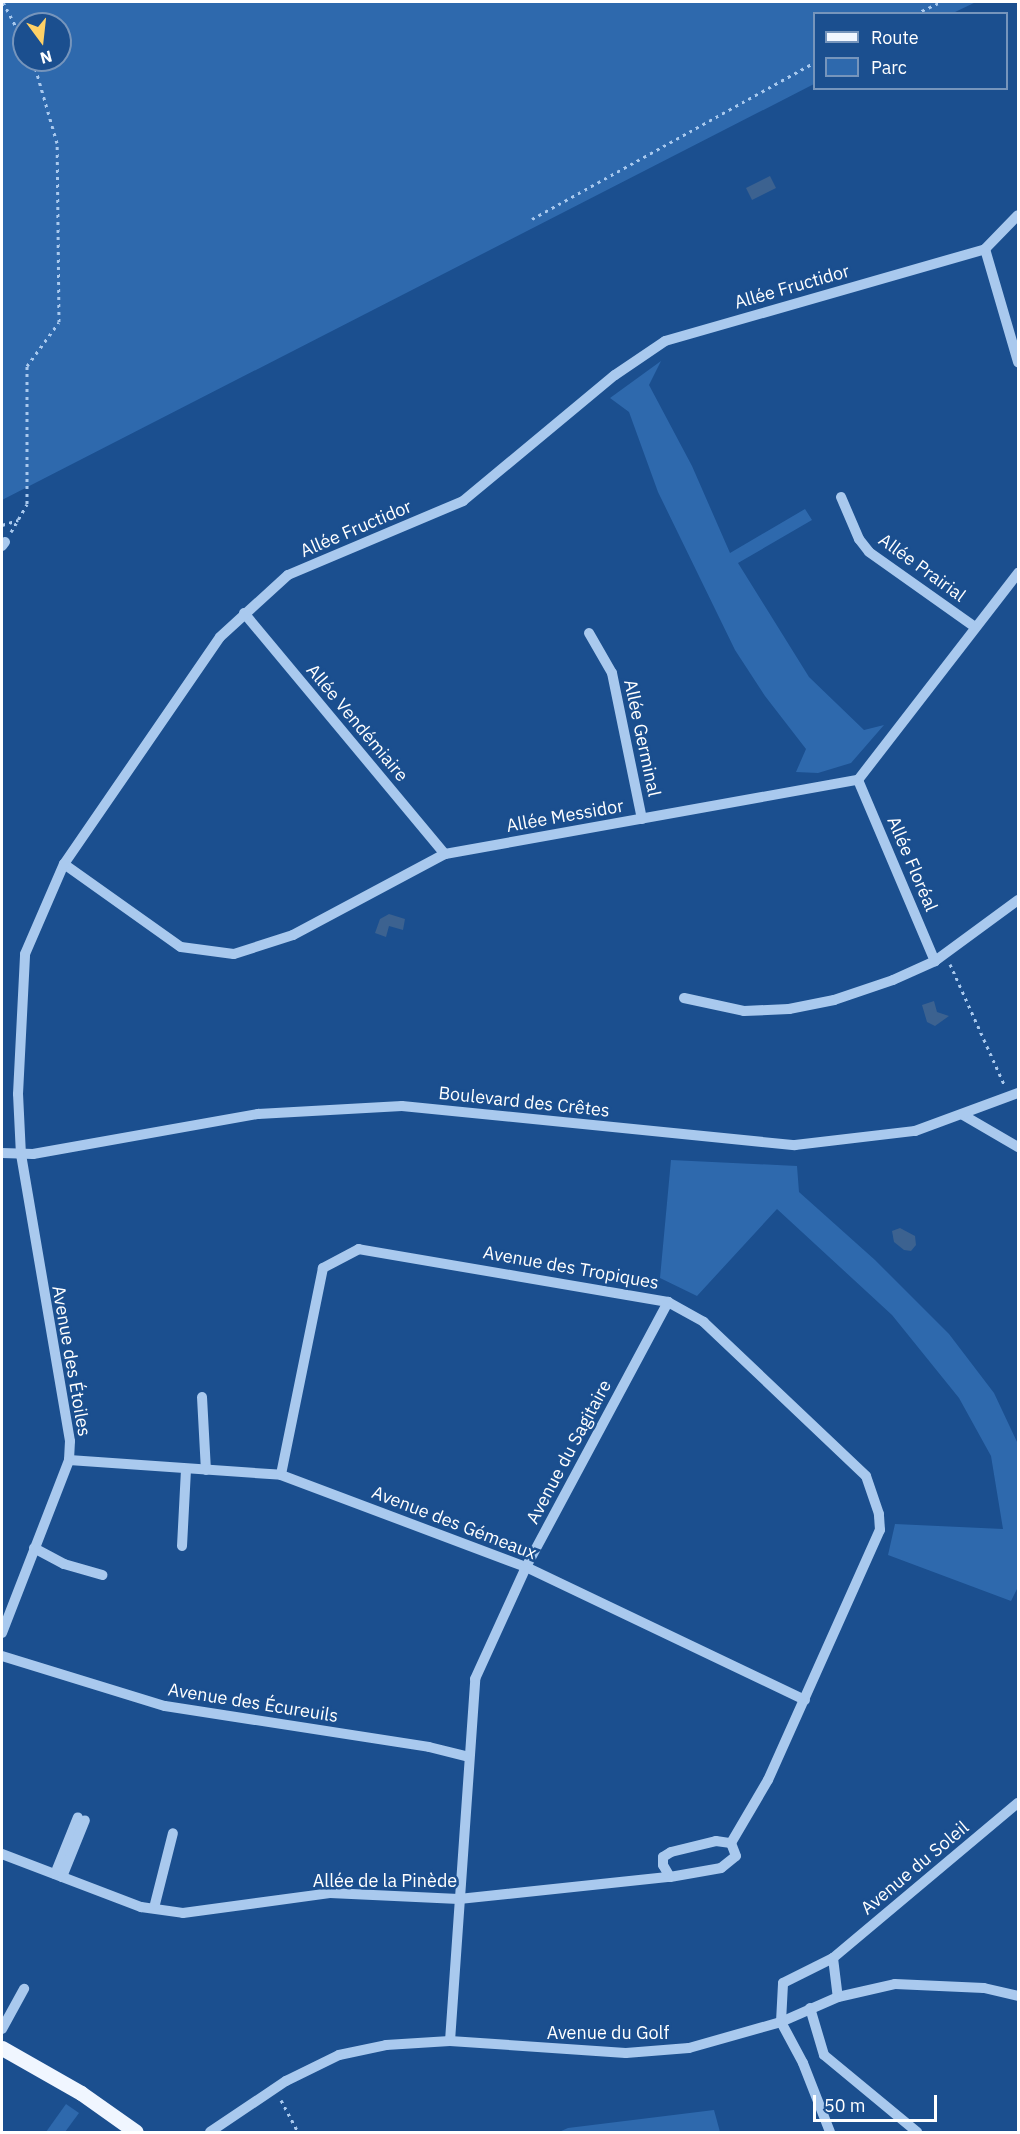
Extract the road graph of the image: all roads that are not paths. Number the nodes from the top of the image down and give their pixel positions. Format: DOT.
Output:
graph roads {
  1 [pos="1018,215"];
  2 [pos="986,249"];
  3 [pos="1018,362"];
  4 [pos="841,497"];
  5 [pos="1018,573"];
  6 [pos="244,613"];
  7 [pos="975,627"];
  8 [pos="589,633"];
  9 [pos="858,780"];
  10 [pos="642,819"];
  11 [pos="445,854"];
  12 [pos="64,864"];
  13 [pos="1018,900"];
  14 [pos="935,960"];
  15 [pos="684,998"];
  16 [pos="1014,1095"];
  17 [pos="963,1115"];
  18 [pos="1018,1147"];
  19 [pos="2,1153"];
  20 [pos="21,1155"];
  21 [pos="668,1302"];
  22 [pos="202,1397"];
  23 [pos="69,1460"];
  24 [pos="186,1468"];
  25 [pos="206,1470"];
  26 [pos="281,1475"];
  27 [pos="182,1545"];
  28 [pos="34,1548"];
  29 [pos="526,1567"];
  30 [pos="102,1575"];
  31 [pos="2,1632"];
  32 [pos="2,1656"];
  33 [pos="805,1700"];
  34 [pos="469,1758"];
  35 [pos="1018,1803"];
  36 [pos="82,1819"];
  37 [pos="173,1833"];
  38 [pos="731,1843"];
  39 [pos="2,1854"];
  40 [pos="58,1876"];
  41 [pos="670,1877"];
  42 [pos="459,1899"];
  43 [pos="154,1908"];
  44 [pos="833,1958"];
  45 [pos="24,1989"];
  46 [pos="1018,1995"];
  47 [pos="838,1997"];
  48 [pos="810,2008"];
  49 [pos="781,2022"];
  50 [pos="2,2029"];
  51 [pos="450,2042"];
  52 [pos="2,2048"];
  53 [pos="824,2055"];
  54 [pos="804,2063"];
  55 [pos="136,2133"];
  56 [pos="210,2133"];
  57 [pos="830,2133"];
  58 [pos="917,2133"];
  1 -- 2 [label="street"];
  2 -- 3 [label="street"];
  2 -- 6 [label="street, Allée Fructidor"];
  4 -- 7 [label="street, Allée Prairial"];
  5 -- 7 [label="street"];
  6 -- 11 [label="street, Allée Vendémiaire"];
  6 -- 12 [label="street, Allée Fructidor"];
  7 -- 9 [label="street"];
  8 -- 10 [label="street, Allée Germinal"];
  9 -- 10 [label="street, Allée Messidor"];
  9 -- 14 [label="street, Allée Floréal"];
  10 -- 11 [label="street, Allée Messidor"];
  11 -- 12 [label="street, Allée Messidor"];
  12 -- 20 [label="street, Allée Fructidor"];
  13 -- 14 [label="street"];
  14 -- 15 [label="street"];
  16 -- 17 [label="street, Boulevard des Crêtes"];
  17 -- 18 [label="street"];
  17 -- 20 [label="street, Boulevard des Crêtes"];
  19 -- 20 [label="street, Boulevard des Crêtes"];
  20 -- 23 [label="street, Avenue des Étoiles"];
  21 -- 26 [label="street, Avenue des Tropiques"];
  21 -- 29 [label="street, Avenue du Sagitaire"];
  21 -- 33 [label="street, Avenue des Tropiques"];
  22 -- 25 [label="street"];
  23 -- 24 [label="street, Avenue des Gémeaux"];
  23 -- 28 [label="street, Avenue des Étoiles"];
  24 -- 25 [label="street, Avenue des Gémeaux"];
  24 -- 27 [label="street"];
  25 -- 26 [label="street, Avenue des Gémeaux"];
  26 -- 29 [label="street, Avenue des Gémeaux"];
  28 -- 30 [label="street"];
  28 -- 31 [label="street, Avenue des Étoiles"];
  29 -- 33 [label="street, Avenue des Gémeaux"];
  29 -- 34 [label="street, Avenue du Sagitaire"];
  32 -- 34 [label="street, Avenue des Écureuils"];
  33 -- 38 [label="street, Allée de la Pinède"];
  34 -- 42 [label="street, Avenue du Sagitaire"];
  35 -- 44 [label="street, Avenue du Soleil"];
  36 -- 40 [label="street"];
  37 -- 43 [label="street"];
  38 -- 41 [label="street, Allée de la Pinède"];
  38 -- 41 [label="street"];
  39 -- 40 [label="street, Allée de la Pinède"];
  40 -- 43 [label="street, Allée de la Pinède"];
  41 -- 42 [label="street, Allée de la Pinède"];
  42 -- 43 [label="street, Allée de la Pinède"];
  42 -- 51 [label="street, Avenue du Sagitaire"];
  44 -- 47 [label="street"];
  44 -- 49 [label="street, Avenue du Soleil"];
  45 -- 50 [label="street"];
  46 -- 47 [label="street, Avenue du Golf"];
  47 -- 48 [label="street, Avenue du Golf"];
  48 -- 49 [label="street, Avenue du Golf"];
  48 -- 53 [label="street"];
  49 -- 51 [label="street, Avenue du Golf"];
  49 -- 54 [label="street"];
  51 -- 56 [label="street, Avenue du Golf"];
  52 -- 55 [label="main road"];
  53 -- 54 [label="street"];
  53 -- 58 [label="street"];
  54 -- 57 [label="street"];
}
